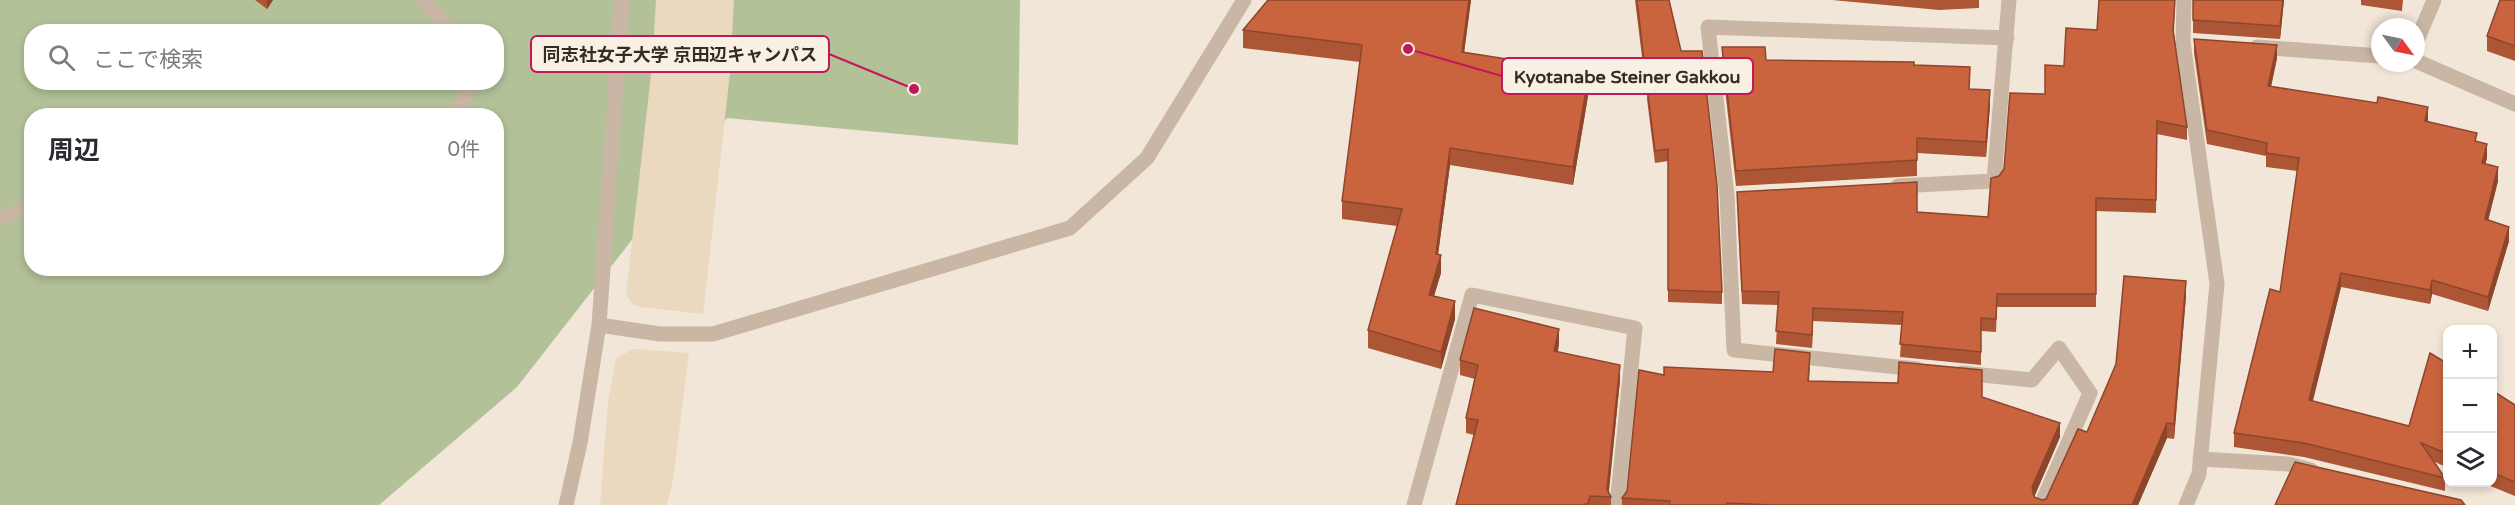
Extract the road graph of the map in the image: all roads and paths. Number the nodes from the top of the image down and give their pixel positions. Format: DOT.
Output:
graph roads {
  1 [pos="423,0"];
  2 [pos="622,0"];
  3 [pos="1244,0"];
  4 [pos="2009,0"];
  5 [pos="2184,0"];
  6 [pos="2434,0"];
  7 [pos="2425,22"];
  8 [pos="445,24"];
  9 [pos="2007,38"];
  10 [pos="2241,46"];
  11 [pos="2371,55"];
  12 [pos="2425,65"];
  13 [pos="470,90"];
  14 [pos="2515,104"];
  15 [pos="457,108"];
  16 [pos="1878,187"];
  17 [pos="24,208"];
  18 [pos="0,219"];
  19 [pos="599,325"];
  20 [pos="2200,459"];
  21 [pos="2332,475"];
  22 [pos="566,505"];
  23 [pos="1414,505"];
  24 [pos="1617,505"];
  25 [pos="2041,505"];
  26 [pos="2186,505"];
  1 -- 8 [label="street"];
  2 -- 19 [label="street"];
  3 -- 19 [label="street"];
  4 -- 9 [label="street"];
  5 -- 20 [label="street"];
  6 -- 7 [label="street"];
  9 -- 16 [label="street"];
  9 -- 25 [label="street"];
  10 -- 11 [label="street"];
  12 -- 14 [label="street"];
  13 -- 15 [label="street"];
  17 -- 18 [label="street"];
  19 -- 22 [label="street"];
  20 -- 21 [label="street"];
  20 -- 26 [label="street"];
  23 -- 24 [label="street"];
}
